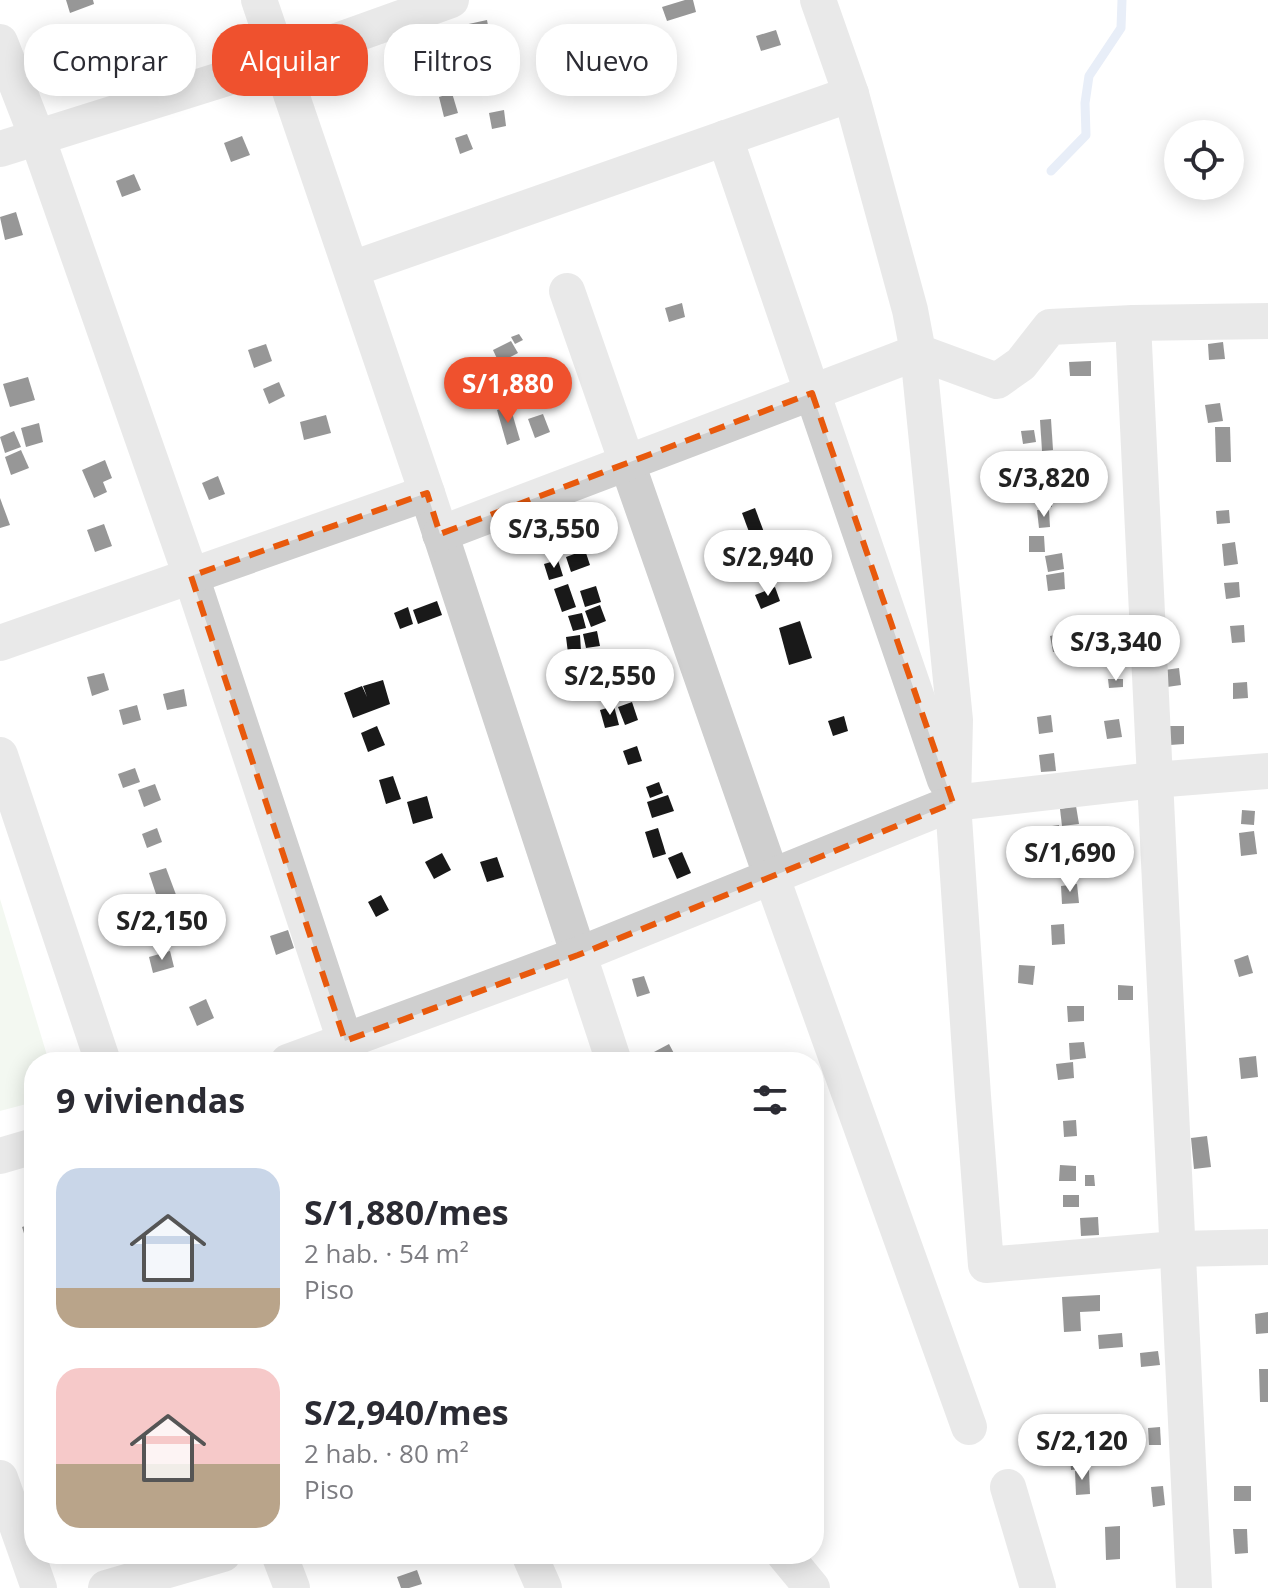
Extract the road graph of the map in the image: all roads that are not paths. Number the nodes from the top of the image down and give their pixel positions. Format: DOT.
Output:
graph roads {
  1 [pos="259,0"];
  2 [pos="451,0"];
  3 [pos="818,0"];
  4 [pos="268,24"];
  5 [pos="368,30"];
  6 [pos="0,42"];
  7 [pos="212,82"];
  8 [pos="851,94"];
  9 [pos="293,96"];
  10 [pos="37,137"];
  11 [pos="725,138"];
  12 [pos="0,149"];
  13 [pos="352,269"];
  14 [pos="567,291"];
  15 [pos="1268,321"];
  16 [pos="1133,323"];
  17 [pos="918,352"];
  18 [pos="812,393"];
  19 [pos="627,463"];
  20 [pos="427,493"];
  21 [pos="440,534"];
  22 [pos="191,576"];
  23 [pos="0,643"];
  24 [pos="0,755"];
  25 [pos="1268,771"];
  26 [pos="1154,780"];
  27 [pos="953,803"];
  28 [pos="772,878"];
  29 [pos="578,955"];
  30 [pos="100,1052"];
  31 [pos="349,1052"];
  32 [pos="611,1052"];
  33 [pos="24,1149"];
  34 [pos="0,1156"];
  35 [pos="1268,1247"];
  36 [pos="1176,1249"];
  37 [pos="969,1427"];
  38 [pos="0,1478"];
  39 [pos="1008,1487"];
  40 [pos="24,1546"];
  41 [pos="30,1564"];
  42 [pos="189,1564"];
  43 [pos="283,1564"];
  44 [pos="533,1564"];
  45 [pos="792,1564"];
  46 [pos="39,1588"];
  47 [pos="106,1588"];
  48 [pos="292,1588"];
  49 [pos="544,1588"];
  50 [pos="812,1588"];
  51 [pos="1038,1588"];
  52 [pos="1194,1588"];
  1 -- 4 [label="street"];
  2 -- 5 [label="street"];
  3 -- 8 [label="street"];
  6 -- 10 [label="street"];
  7 -- 10 [label="street"];
  8 -- 11 [label="street"];
  8 -- 17 [label="street"];
  9 -- 13 [label="street"];
  10 -- 12 [label="street"];
  10 -- 22 [label="street"];
  11 -- 13 [label="street"];
  11 -- 18 [label="street"];
  13 -- 20 [label="street"];
  14 -- 19 [label="street"];
  15 -- 16 [label="street"];
  16 -- 17 [label="street"];
  16 -- 26 [label="street"];
  17 -- 18 [label="street"];
  17 -- 27 [label="street"];
  18 -- 19 [label="street"];
  18 -- 27 [label="street"];
  19 -- 21 [label="street"];
  19 -- 28 [label="street"];
  20 -- 21 [label="street"];
  20 -- 22 [label="street"];
  21 -- 29 [label="street"];
  22 -- 23 [label="street"];
  22 -- 31 [label="street"];
  24 -- 30 [label="street"];
  25 -- 26 [label="street"];
  26 -- 27 [label="street"];
  26 -- 36 [label="street"];
  27 -- 28 [label="street"];
  27 -- 36 [label="street"];
  28 -- 29 [label="street"];
  28 -- 37 [label="street"];
  29 -- 31 [label="street"];
  29 -- 32 [label="street"];
  33 -- 34 [label="street"];
  35 -- 36 [label="street"];
  36 -- 52 [label="street"];
  38 -- 40 [label="street"];
  39 -- 51 [label="street"];
  41 -- 46 [label="street"];
  42 -- 47 [label="street"];
  43 -- 48 [label="street"];
  44 -- 49 [label="street"];
  45 -- 50 [label="street"];
}
